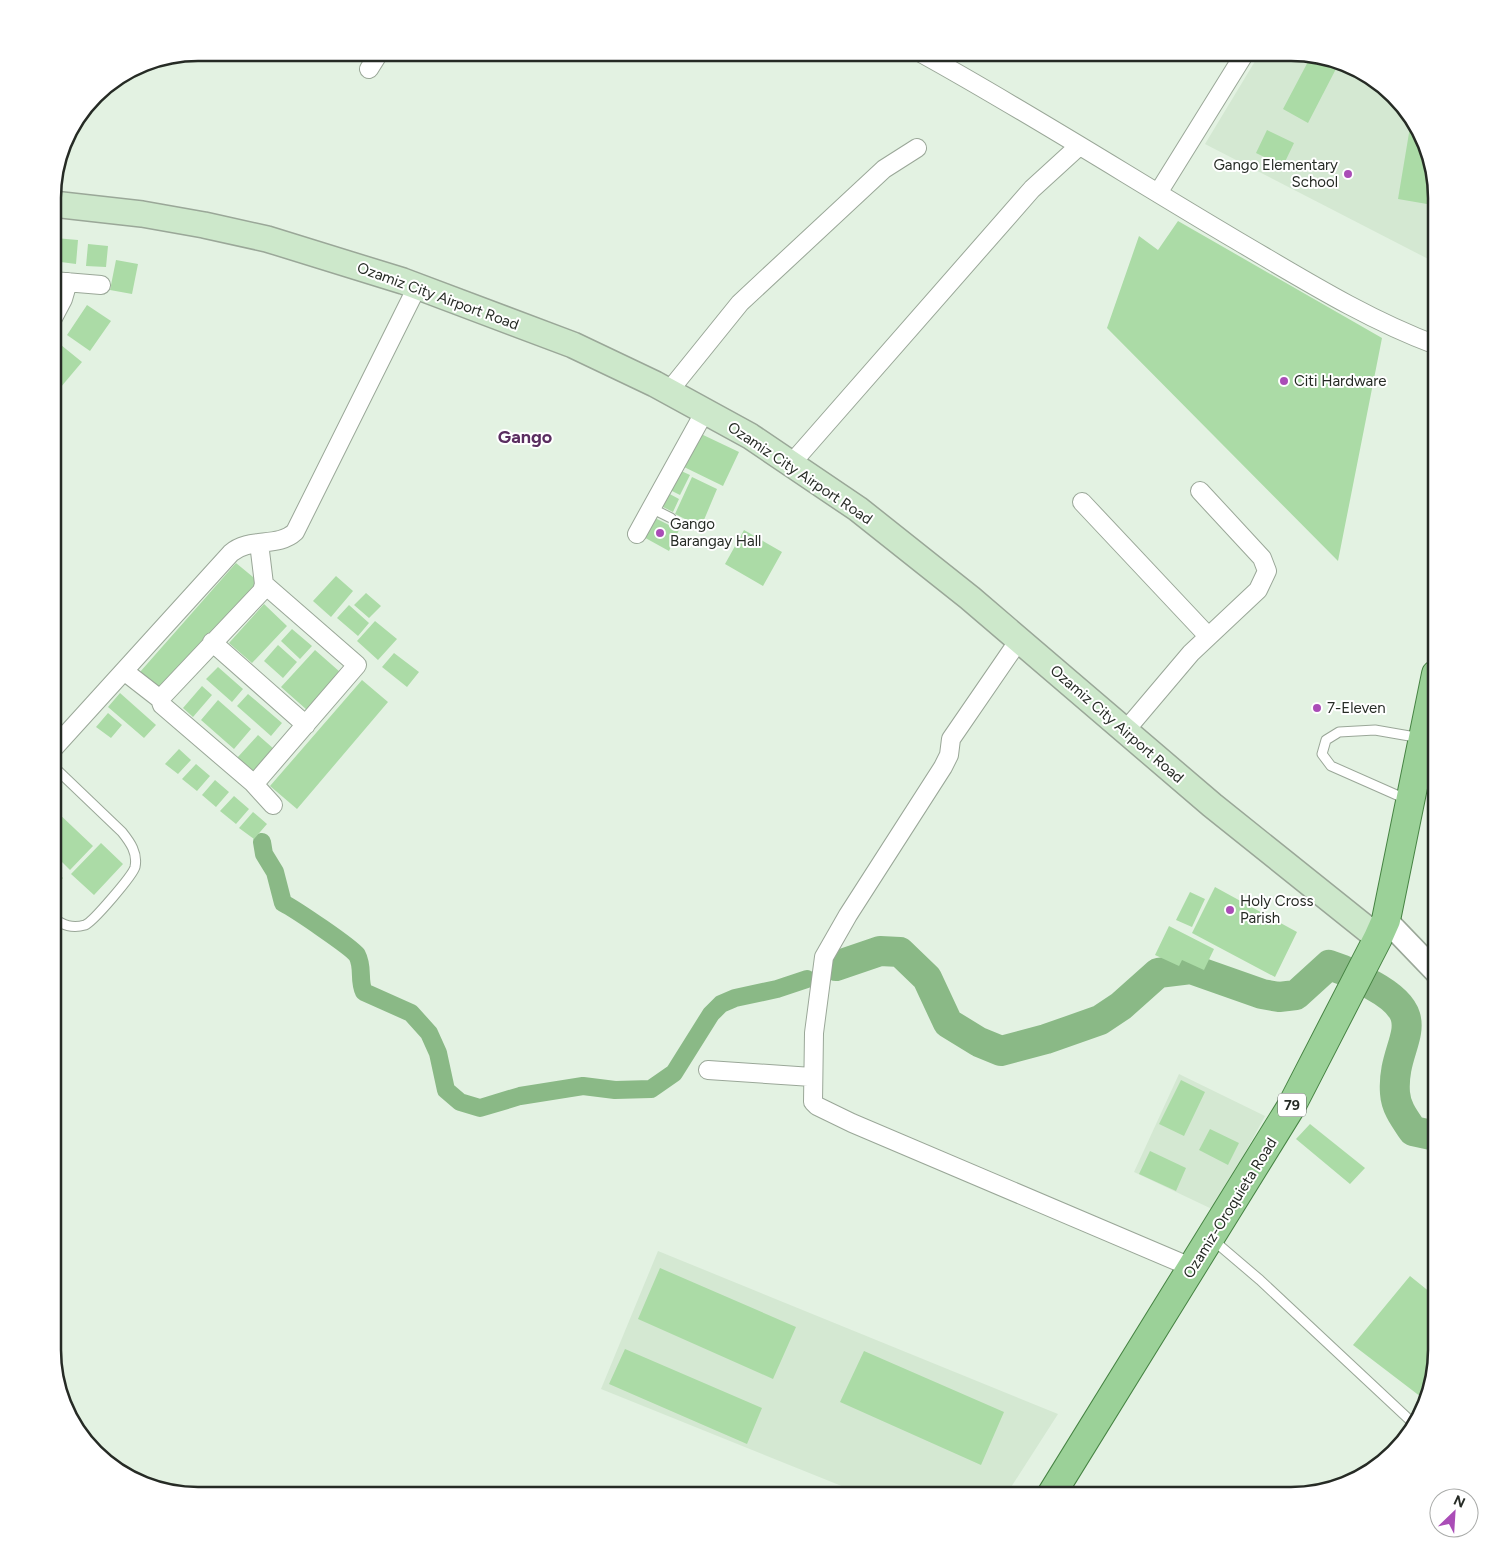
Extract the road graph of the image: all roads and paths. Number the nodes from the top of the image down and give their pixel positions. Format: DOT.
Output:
graph roads {
  1 [pos="374,62"];
  2 [pos="937,62"];
  3 [pos="1239,62"];
  4 [pos="369,69"];
  5 [pos="1078,147"];
  6 [pos="917,148"];
  7 [pos="1158,193"];
  8 [pos="62,205"];
  9 [pos="62,282"];
  10 [pos="102,285"];
  11 [pos="417,286"];
  12 [pos="62,290"];
  13 [pos="62,303"];
  14 [pos="1428,342"];
  15 [pos="668,391"];
  16 [pos="705,411"];
  17 [pos="791,464"];
  18 [pos="1200,491"];
  19 [pos="1082,502"];
  20 [pos="651,508"];
  21 [pos="671,518"];
  22 [pos="637,534"];
  23 [pos="259,543"];
  24 [pos="264,584"];
  25 [pos="1208,636"];
  26 [pos="1019,640"];
  27 [pos="212,642"];
  28 [pos="124,671"];
  29 [pos="160,699"];
  30 [pos="1428,713"];
  31 [pos="306,725"];
  32 [pos="1125,731"];
  33 [pos="1423,738"];
  34 [pos="62,740"];
  35 [pos="61,774"];
  36 [pos="253,783"];
  37 [pos="1410,801"];
  38 [pos="273,806"];
  39 [pos="61,924"];
  40 [pos="1382,929"];
  41 [pos="1428,966"];
  42 [pos="708,1070"];
  43 [pos="812,1077"];
  44 [pos="1210,1239"];
  45 [pos="1193,1268"];
  46 [pos="1409,1419"];
  47 [pos="1057,1487"];
  1 -- 4 [label="street"];
  2 -- 5 [label="street"];
  3 -- 7 [label="street"];
  5 -- 7 [label="street"];
  5 -- 17 [label="street"];
  6 -- 15 [label="street"];
  7 -- 14 [label="street"];
  8 -- 11 [label="main road, Ozamiz City Airport Road"];
  9 -- 10 [label="street"];
  11 -- 15 [label="main road, Ozamiz City Airport Road"];
  11 -- 23 [label="street"];
  12 -- 13 [label="street"];
  15 -- 16 [label="main road, Ozamiz City Airport Road"];
  16 -- 17 [label="main road, Ozamiz City Airport Road"];
  16 -- 20 [label="street"];
  17 -- 26 [label="main road, Ozamiz City Airport Road"];
  18 -- 25 [label="street"];
  19 -- 25 [label="street"];
  20 -- 21 [label="lane"];
  20 -- 22 [label="street"];
  23 -- 24 [label="street"];
  23 -- 28 [label="street"];
  24 -- 27 [label="street"];
  24 -- 31 [label="street"];
  25 -- 32 [label="street"];
  26 -- 32 [label="main road, Ozamiz City Airport Road"];
  26 -- 43 [label="street"];
  27 -- 29 [label="street"];
  27 -- 31 [label="street"];
  28 -- 29 [label="street"];
  28 -- 34 [label="street"];
  29 -- 36 [label="street"];
  30 -- 33 [label="main road, Ozamiz-Oroquieta Road / 79"];
  31 -- 36 [label="street"];
  32 -- 40 [label="main road, Ozamiz City Airport Road"];
  33 -- 37 [label="main road, Ozamiz-Oroquieta Road / 79"];
  33 -- 37 [label="lane"];
  35 -- 39 [label="lane"];
  36 -- 38 [label="street"];
  37 -- 40 [label="main road, Ozamiz-Oroquieta Road / 79"];
  40 -- 41 [label="street"];
  40 -- 44 [label="main road, Ozamiz-Oroquieta Road / 79"];
  42 -- 43 [label="street"];
  43 -- 45 [label="street"];
  44 -- 45 [label="main road, Ozamiz-Oroquieta Road / 79"];
  44 -- 46 [label="lane"];
  45 -- 47 [label="main road, Ozamiz-Oroquieta Road / 79"];
}
